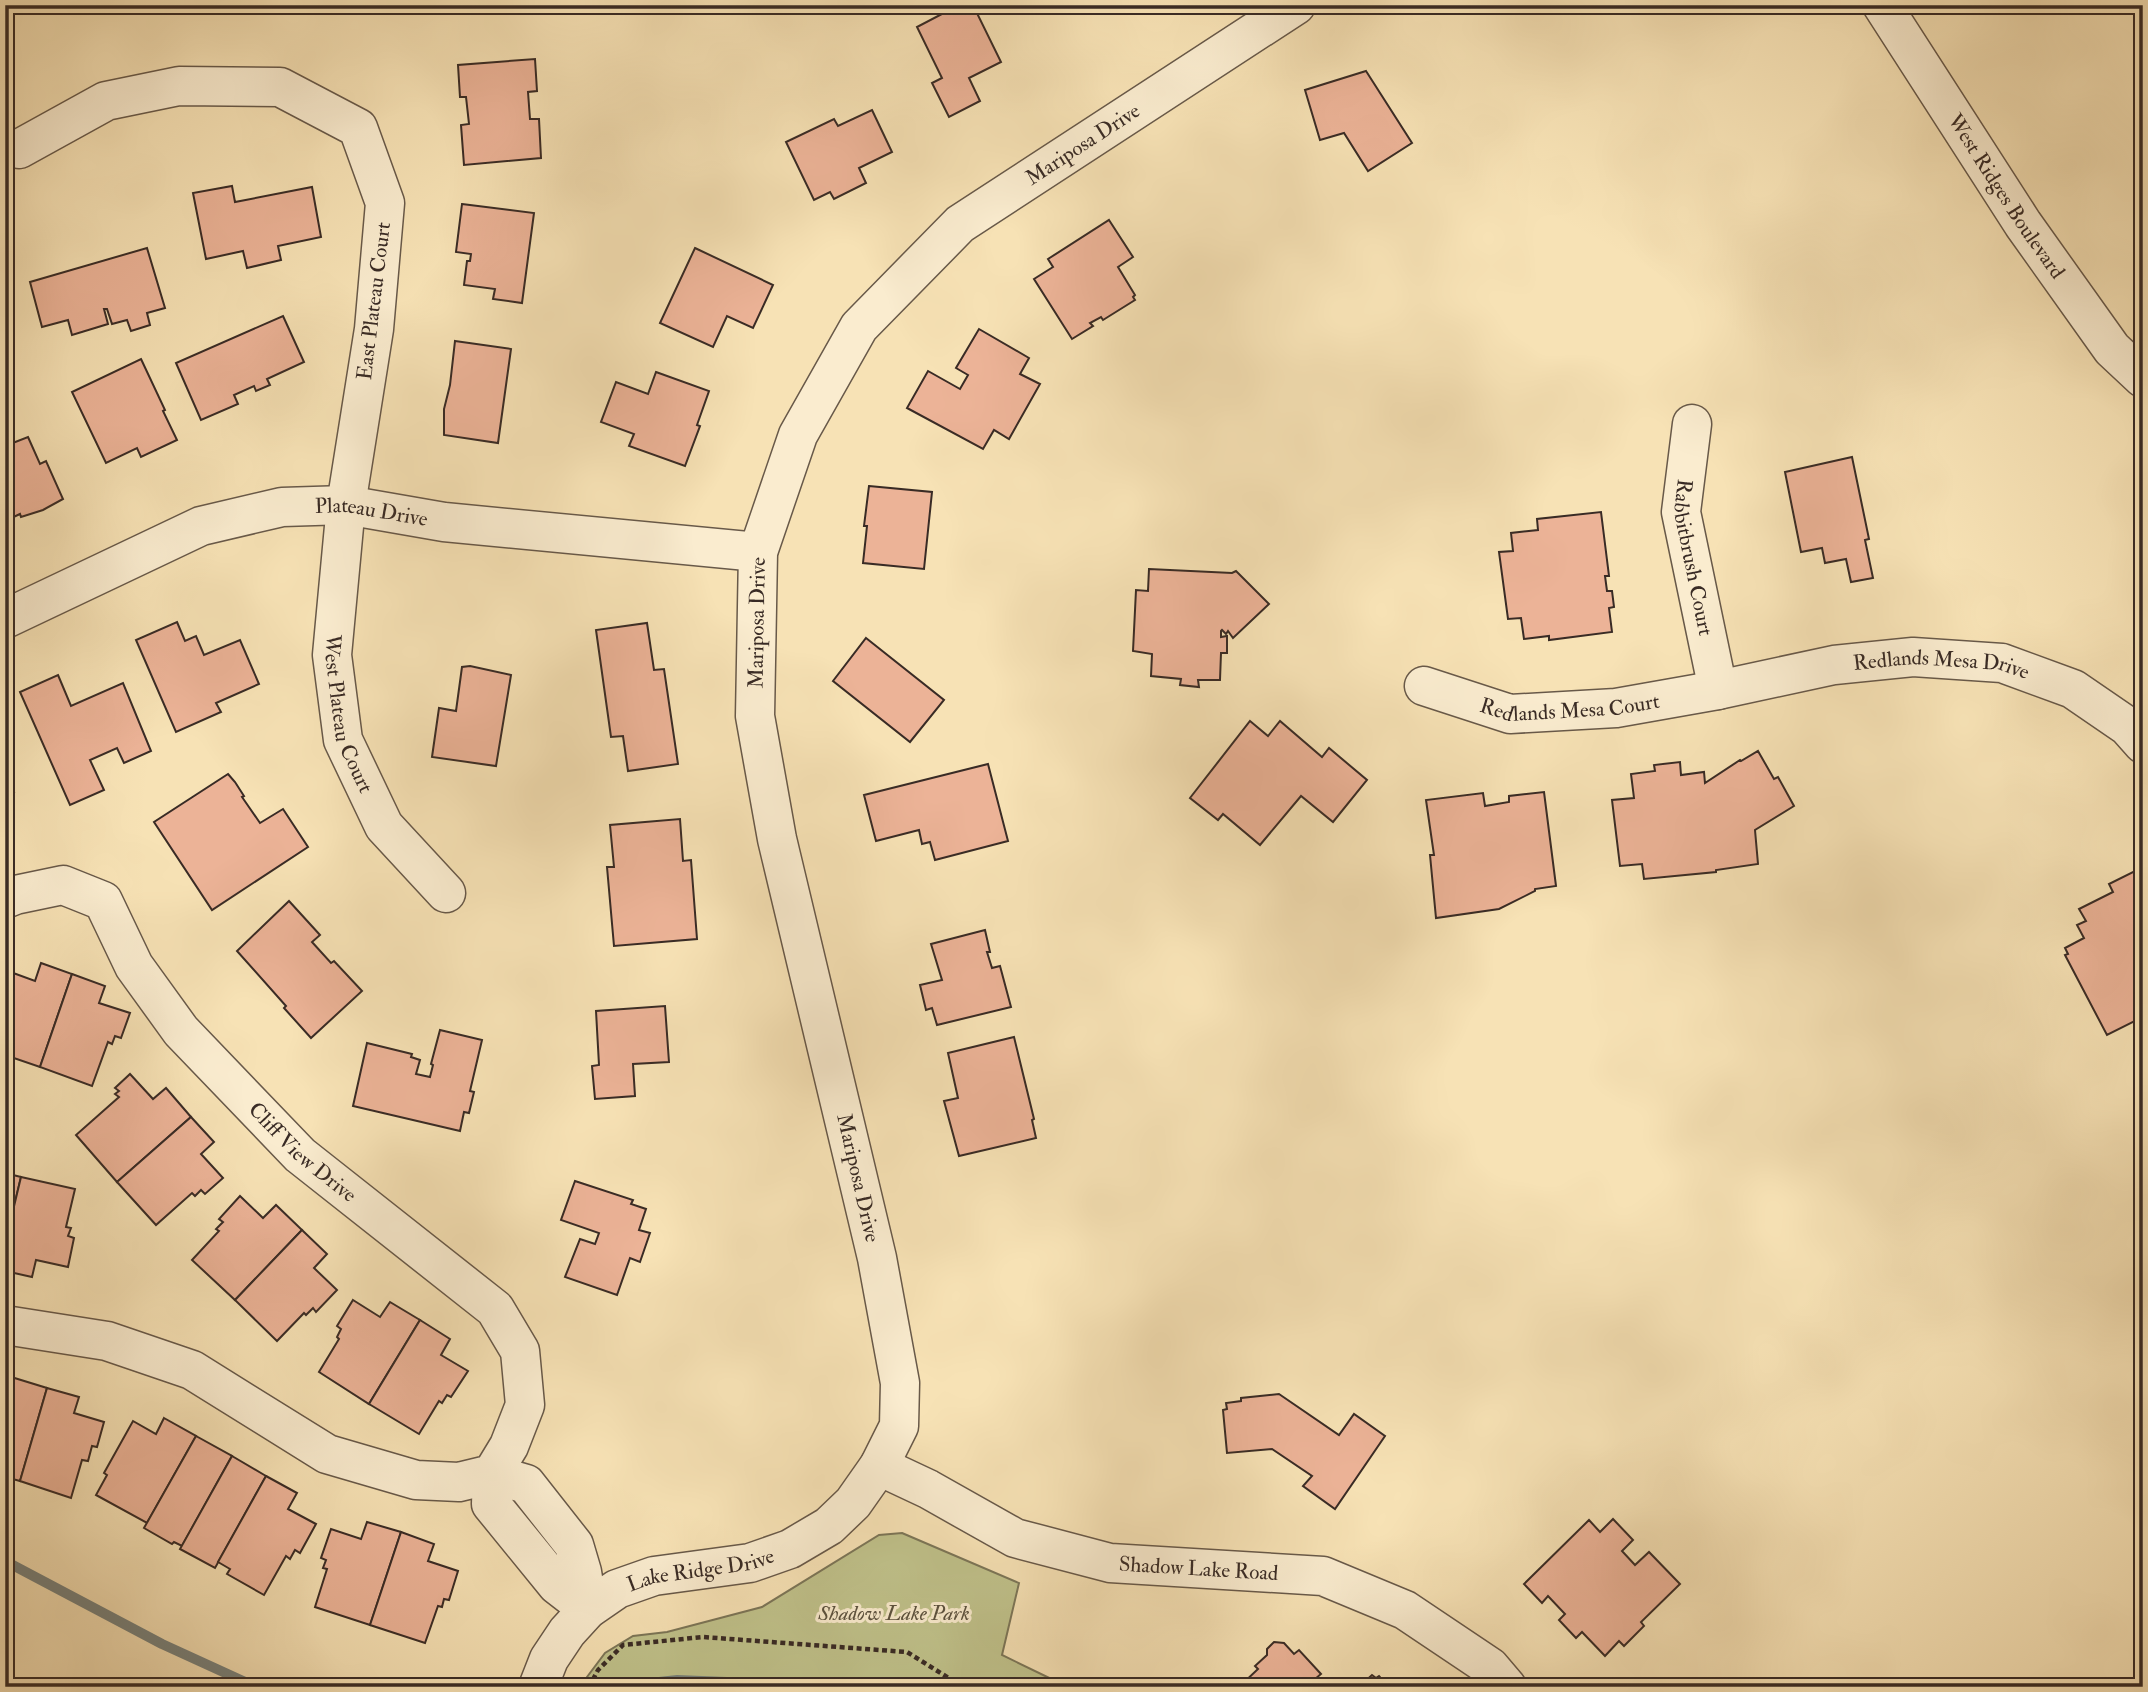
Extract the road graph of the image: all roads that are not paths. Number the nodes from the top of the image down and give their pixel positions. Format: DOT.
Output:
graph roads {
  1 [pos="1296,5"];
  2 [pos="1882,5"];
  3 [pos="19,149"];
  4 [pos="2143,378"];
  5 [pos="1692,424"];
  6 [pos="346,505"];
  7 [pos="758,552"];
  8 [pos="5,619"];
  9 [pos="1424,686"];
  10 [pos="1718,690"];
  11 [pos="2143,744"];
  12 [pos="446,893"];
  13 [pos="5,899"];
  14 [pos="5,1325"];
  15 [pos="879,1466"];
  16 [pos="492,1474"];
  17 [pos="589,1609"];
  18 [pos="538,1687"];
  19 [pos="1507,1687"];
  1 -- 7 [label="street, Mariposa Drive"];
  2 -- 4 [label="street, West Ridges Boulevard"];
  3 -- 6 [label="street, East Plateau Court"];
  5 -- 10 [label="street, Rabbitbrush Court"];
  6 -- 7 [label="street, Plateau Drive"];
  6 -- 8 [label="street, Plateau Drive"];
  6 -- 12 [label="street, West Plateau Court"];
  7 -- 15 [label="street, Mariposa Drive"];
  9 -- 10 [label="street, Redlands Mesa Court"];
  10 -- 11 [label="street, Redlands Mesa Drive"];
  13 -- 16 [label="street, Cliff View Drive"];
  14 -- 16 [label="street"];
  15 -- 17 [label="street, Lake Ridge Drive"];
  15 -- 19 [label="street, Shadow Lake Road"];
  16 -- 17 [label="street"];
  17 -- 18 [label="street, Lake Ridge Drive"];
}
